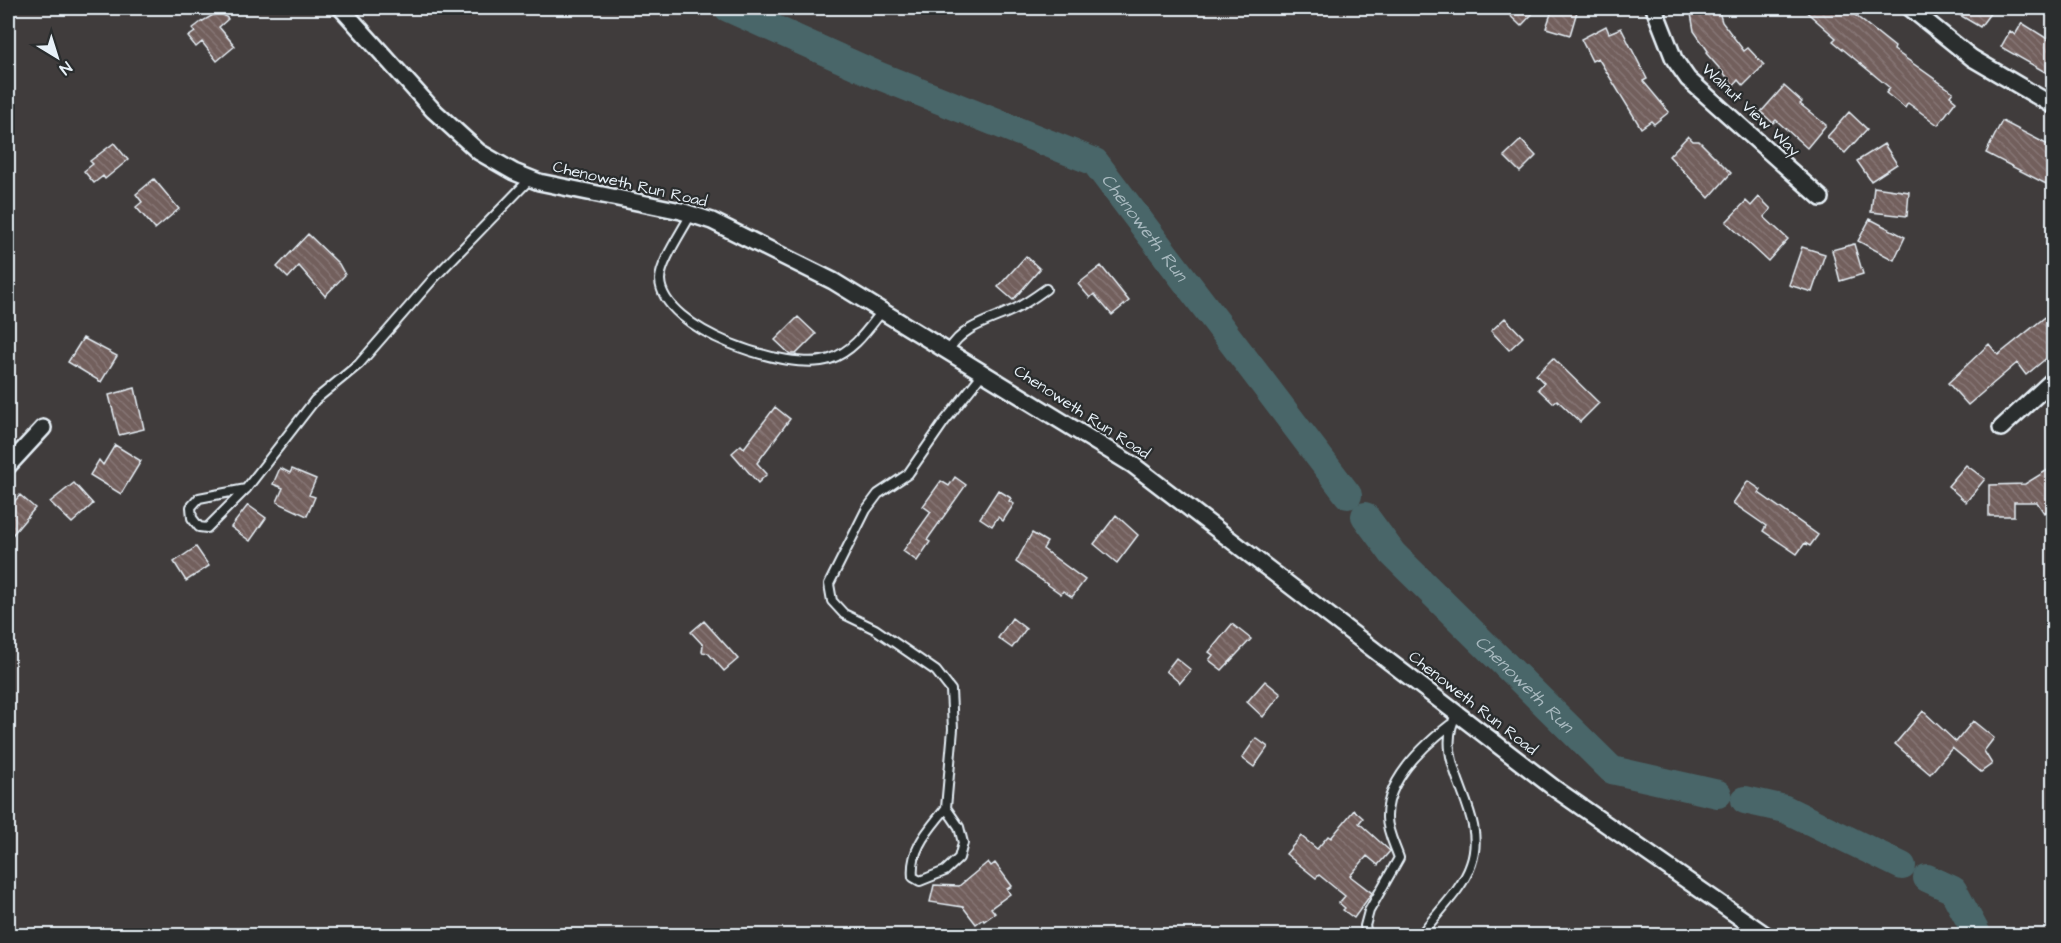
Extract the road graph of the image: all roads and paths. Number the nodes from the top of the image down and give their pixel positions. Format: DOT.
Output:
graph roads {
  1 [pos="341,8"];
  2 [pos="1654,8"];
  3 [pos="1910,8"];
  4 [pos="2054,106"];
  5 [pos="530,179"];
  6 [pos="1821,198"];
  7 [pos="691,214"];
  8 [pos="1046,289"];
  9 [pos="883,310"];
  10 [pos="949,350"];
  11 [pos="984,372"];
  12 [pos="2054,379"];
  13 [pos="43,428"];
  14 [pos="2001,428"];
  15 [pos="8,466"];
  16 [pos="246,489"];
  17 [pos="1453,719"];
  18 [pos="946,808"];
  19 [pos="1368,936"];
  20 [pos="1420,936"];
  21 [pos="1767,936"];
  1 -- 5 [label="street, Chenoweth Run Road"];
  2 -- 6 [label="street, Walnut View Way"];
  3 -- 4 [label="street"];
  5 -- 7 [label="street, Chenoweth Run Road"];
  5 -- 16 [label="lane"];
  7 -- 9 [label="street, Chenoweth Run Road"];
  7 -- 9 [label="lane"];
  8 -- 10 [label="lane"];
  9 -- 10 [label="street, Chenoweth Run Road"];
  10 -- 11 [label="street, Chenoweth Run Road"];
  11 -- 17 [label="street, Chenoweth Run Road"];
  11 -- 18 [label="lane"];
  12 -- 14 [label="street"];
  13 -- 15 [label="street"];
  16 -- 16 [label="lane"];
  17 -- 19 [label="lane"];
  17 -- 20 [label="lane"];
  17 -- 21 [label="street, Chenoweth Run Road"];
  18 -- 18 [label="lane"];
}
